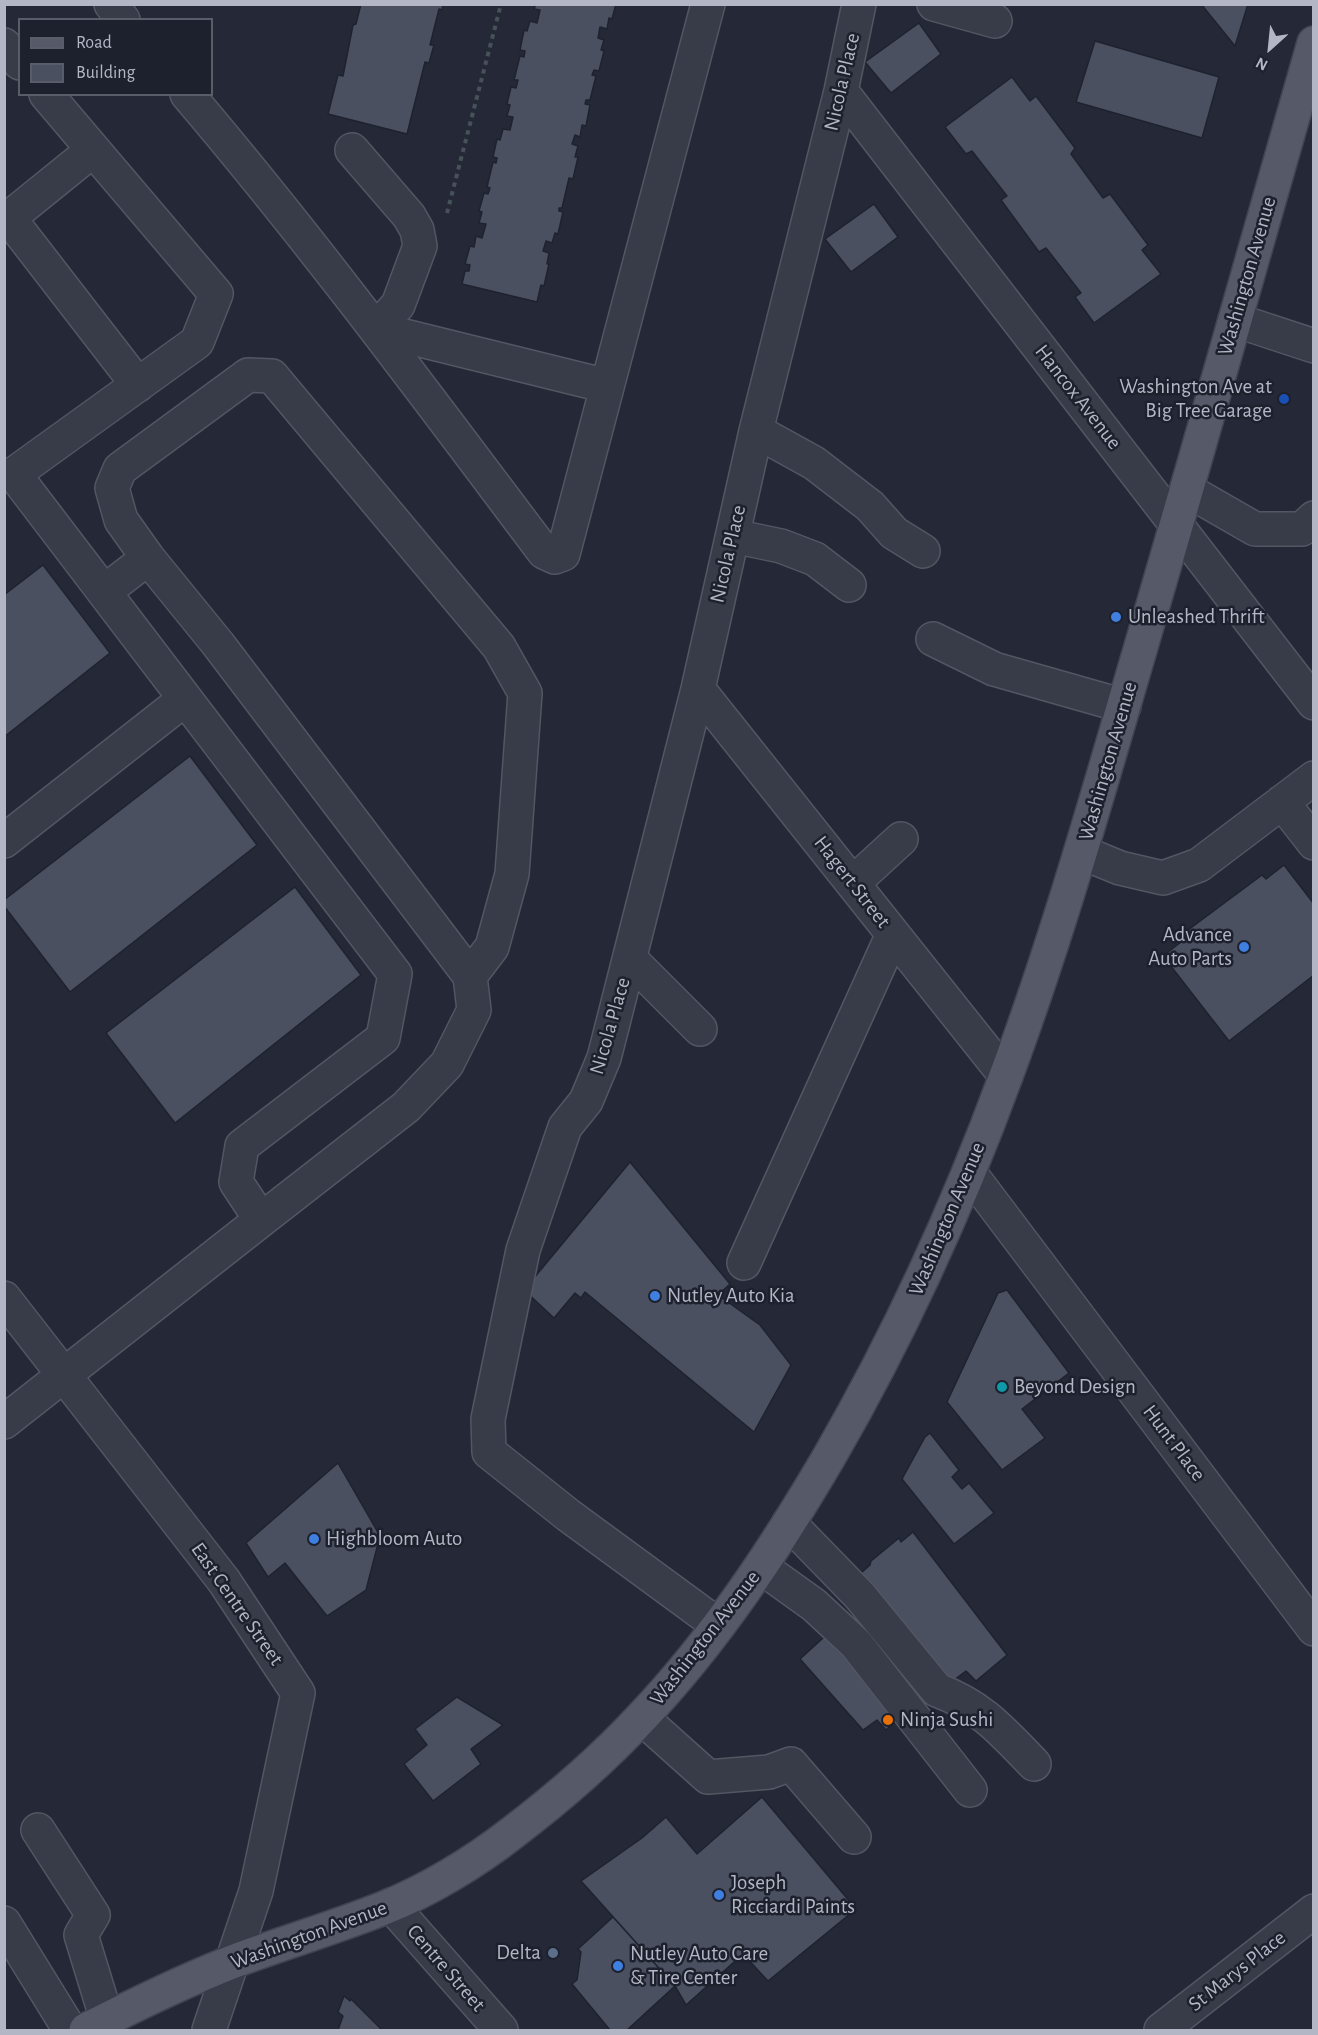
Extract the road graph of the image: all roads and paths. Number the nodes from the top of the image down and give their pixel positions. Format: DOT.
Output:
graph roads {
  1 [pos="111,4"];
  2 [pos="501,4"];
  3 [pos="708,4"];
  4 [pos="860,4"];
  5 [pos="934,4"];
  6 [pos="122,18"];
  7 [pos="995,21"];
  8 [pos="1314,43"];
  9 [pos="4,45"];
  10 [pos="18,61"];
  11 [pos="18,74"];
  12 [pos="4,84"];
  13 [pos="841,91"];
  14 [pos="48,96"];
  15 [pos="189,96"];
  16 [pos="93,150"];
  17 [pos="352,150"];
  18 [pos="445,223"];
  19 [pos="1235,320"];
  20 [pos="376,328"];
  21 [pos="1314,346"];
  22 [pos="138,385"];
  23 [pos="607,386"];
  24 [pos="756,431"];
  25 [pos="9,468"];
  26 [pos="1186,490"];
  27 [pos="1314,518"];
  28 [pos="1177,525"];
  29 [pos="733,536"];
  30 [pos="923,551"];
  31 [pos="148,558"];
  32 [pos="849,585"];
  33 [pos="104,592"];
  34 [pos="933,639"];
  35 [pos="698,689"];
  36 [pos="186,699"];
  37 [pos="1314,703"];
  38 [pos="1124,706"];
  39 [pos="1314,778"];
  40 [pos="1282,802"];
  41 [pos="901,839"];
  42 [pos="4,841"];
  43 [pos="1314,843"];
  44 [pos="1081,852"];
  45 [pos="853,883"];
  46 [pos="893,934"];
  47 [pos="630,959"];
  48 [pos="470,976"];
  49 [pos="700,1029"];
  50 [pos="1006,1076"];
  51 [pos="969,1172"];
  52 [pos="261,1220"];
  53 [pos="744,1263"];
  54 [pos="4,1298"];
  55 [pos="64,1375"];
  56 [pos="4,1422"];
  57 [pos="789,1523"];
  58 [pos="761,1567"];
  59 [pos="718,1625"];
  60 [pos="1314,1629"];
  61 [pos="642,1718"];
  62 [pos="1034,1764"];
  63 [pos="970,1790"];
  64 [pos="38,1830"];
  65 [pos="854,1837"];
  66 [pos="391,1905"];
  67 [pos="1314,1911"];
  68 [pos="4,1923"];
  69 [pos="232,1962"];
  70 [pos="97,2025"];
  71 [pos="70,2031"];
  72 [pos="209,2031"];
  73 [pos="501,2031"];
  74 [pos="1161,2031"];
  1 -- 6 [label="street"];
  2 -- 18 [label="path"];
  3 -- 23 [label="street"];
  4 -- 13 [label="street, Nicola Place"];
  5 -- 7 [label="street"];
  8 -- 19 [label="main road, Washington Avenue"];
  9 -- 10 [label="street"];
  11 -- 12 [label="street"];
  13 -- 24 [label="street, Nicola Place"];
  13 -- 28 [label="street, Hancox Avenue"];
  14 -- 16 [label="street"];
  15 -- 20 [label="street"];
  16 -- 22 [label="street"];
  16 -- 22 [label="street"];
  17 -- 20 [label="street"];
  19 -- 21 [label="street"];
  19 -- 26 [label="main road, Washington Avenue"];
  20 -- 23 [label="street"];
  20 -- 23 [label="street"];
  22 -- 25 [label="street"];
  24 -- 29 [label="street, Nicola Place"];
  24 -- 30 [label="street"];
  25 -- 33 [label="street"];
  26 -- 27 [label="street"];
  26 -- 28 [label="main road, Washington Avenue"];
  28 -- 37 [label="street, Hancox Avenue"];
  28 -- 38 [label="main road, Washington Avenue"];
  29 -- 32 [label="street"];
  29 -- 35 [label="street, Nicola Place"];
  31 -- 33 [label="street"];
  31 -- 48 [label="street"];
  31 -- 48 [label="street"];
  33 -- 36 [label="street"];
  34 -- 38 [label="street"];
  35 -- 45 [label="street, Hagert Street"];
  35 -- 47 [label="street, Nicola Place"];
  36 -- 42 [label="street"];
  36 -- 52 [label="street"];
  38 -- 44 [label="main road, Washington Avenue"];
  39 -- 40 [label="street"];
  40 -- 43 [label="street"];
  40 -- 44 [label="street"];
  41 -- 45 [label="street"];
  44 -- 50 [label="main road, Washington Avenue"];
  45 -- 46 [label="street, Hagert Street"];
  46 -- 50 [label="street, Hagert Street"];
  46 -- 53 [label="street"];
  47 -- 49 [label="street"];
  47 -- 59 [label="street, Nicola Place"];
  48 -- 52 [label="street"];
  50 -- 51 [label="main road, Washington Avenue"];
  51 -- 57 [label="main road, Washington Avenue"];
  51 -- 60 [label="street, Hunt Place"];
  52 -- 55 [label="street"];
  54 -- 55 [label="street, East Centre Street"];
  55 -- 56 [label="street"];
  55 -- 69 [label="street, East Centre Street"];
  57 -- 58 [label="main road, Washington Avenue"];
  57 -- 62 [label="street"];
  58 -- 59 [label="main road, Washington Avenue"];
  58 -- 63 [label="street"];
  59 -- 61 [label="main road, Washington Avenue"];
  61 -- 65 [label="street"];
  61 -- 66 [label="main road, Washington Avenue"];
  64 -- 70 [label="street"];
  66 -- 69 [label="main road, Washington Avenue"];
  66 -- 73 [label="street, Centre Street"];
  67 -- 74 [label="street, St Marys Place"];
  68 -- 71 [label="street"];
  69 -- 70 [label="main road, Washington Avenue"];
  69 -- 72 [label="street, East Centre Street"];
}
